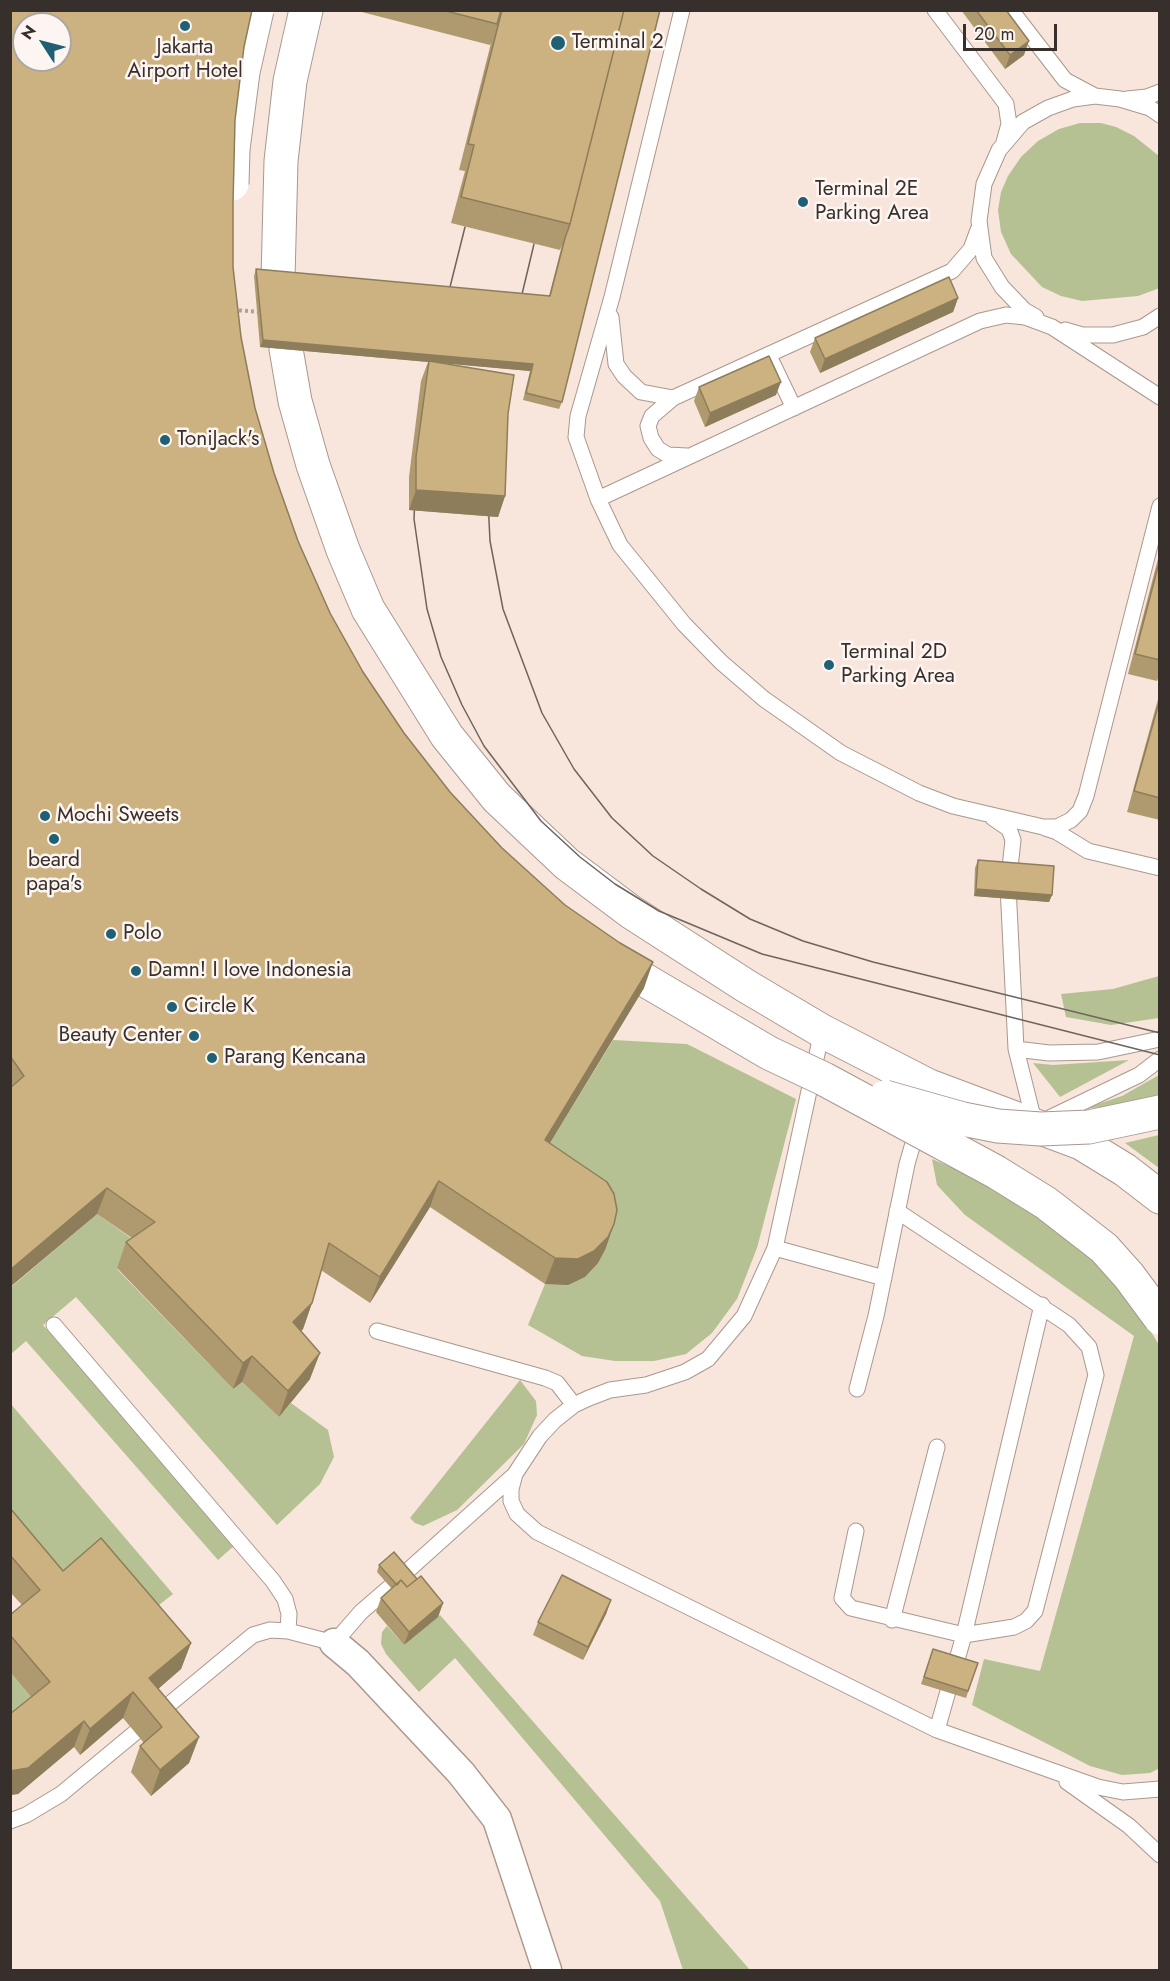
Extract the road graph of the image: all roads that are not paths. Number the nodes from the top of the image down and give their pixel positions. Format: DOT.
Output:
graph roads {
  1 [pos="257,10"];
  2 [pos="306,10"];
  3 [pos="682,10"];
  4 [pos="935,10"];
  5 [pos="1011,10"];
  6 [pos="1160,92"];
  7 [pos="1095,96"];
  8 [pos="1120,99"];
  9 [pos="1160,115"];
  10 [pos="999,150"];
  11 [pos="232,208"];
  12 [pos="979,221"];
  13 [pos="278,278"];
  14 [pos="612,297"];
  15 [pos="1160,316"];
  16 [pos="1160,322"];
  17 [pos="1052,327"];
  18 [pos="1143,327"];
  19 [pos="286,349"];
  20 [pos="769,356"];
  21 [pos="1160,397"];
  22 [pos="673,398"];
  23 [pos="794,408"];
  24 [pos="692,456"];
  25 [pos="598,499"];
  26 [pos="1160,506"];
  27 [pos="985,814"];
  28 [pos="1043,827"];
  29 [pos="1160,868"];
  30 [pos="588,944"];
  31 [pos="822,1031"];
  32 [pos="1160,1039"];
  33 [pos="1016,1049"];
  34 [pos="1160,1059"];
  35 [pos="824,1079"];
  36 [pos="929,1086"];
  37 [pos="1160,1112"];
  38 [pos="1035,1125"];
  39 [pos="1160,1197"];
  40 [pos="897,1211"];
  41 [pos="776,1248"];
  42 [pos="884,1278"];
  43 [pos="1041,1305"];
  44 [pos="1160,1318"];
  45 [pos="54,1325"];
  46 [pos="377,1331"];
  47 [pos="857,1389"];
  48 [pos="574,1405"];
  49 [pos="937,1448"];
  50 [pos="515,1474"];
  51 [pos="856,1531"];
  52 [pos="404,1574"];
  53 [pos="390,1587"];
  54 [pos="892,1620"];
  55 [pos="288,1631"];
  56 [pos="964,1635"];
  57 [pos="334,1643"];
  58 [pos="937,1730"];
  59 [pos="1050,1771"];
  60 [pos="1160,1789"];
  61 [pos="10,1821"];
  62 [pos="1160,1855"];
  63 [pos="547,1971"];
  1 -- 11 [label="street, bridge"];
  2 -- 13 [label="street"];
  3 -- 14 [label="lane"];
  4 -- 10 [label="lane"];
  5 -- 7 [label="lane"];
  6 -- 8 [label="lane"];
  7 -- 8 [label="lane"];
  7 -- 10 [label="lane"];
  8 -- 9 [label="lane"];
  10 -- 12 [label="lane"];
  12 -- 17 [label="lane"];
  12 -- 20 [label="lane"];
  14 -- 22 [label="lane"];
  14 -- 25 [label="lane"];
  15 -- 18 [label="lane"];
  16 -- 18 [label="lane"];
  17 -- 18 [label="lane"];
  17 -- 21 [label="lane"];
  17 -- 23 [label="lane"];
  19 -- 31 [label="street"];
  20 -- 22 [label="lane"];
  20 -- 23 [label="lane"];
  22 -- 24 [label="lane"];
  23 -- 24 [label="lane"];
  24 -- 25 [label="lane"];
  25 -- 27 [label="lane"];
  26 -- 28 [label="lane"];
  27 -- 28 [label="lane"];
  27 -- 33 [label="lane"];
  28 -- 29 [label="lane"];
  30 -- 35 [label="street, bridge"];
  31 -- 36 [label="street"];
  31 -- 41 [label="lane"];
  32 -- 33 [label="lane"];
  33 -- 38 [label="lane"];
  34 -- 38 [label="lane"];
  35 -- 37 [label="street, bridge"];
  35 -- 44 [label="street, bridge"];
  36 -- 38 [label="street"];
  36 -- 40 [label="lane"];
  38 -- 39 [label="street"];
  40 -- 42 [label="lane"];
  40 -- 43 [label="lane"];
  41 -- 42 [label="lane"];
  41 -- 48 [label="lane"];
  42 -- 47 [label="lane"];
  43 -- 56 [label="lane"];
  43 -- 56 [label="lane"];
  45 -- 55 [label="lane"];
  46 -- 48 [label="lane"];
  48 -- 50 [label="lane"];
  49 -- 54 [label="lane"];
  50 -- 52 [label="lane"];
  50 -- 58 [label="lane"];
  51 -- 54 [label="lane"];
  53 -- 57 [label="lane"];
  54 -- 56 [label="lane"];
  55 -- 57 [label="lane"];
  55 -- 61 [label="lane"];
  56 -- 58 [label="lane"];
  57 -- 63 [label="street"];
  58 -- 59 [label="lane"];
  59 -- 60 [label="lane"];
  59 -- 62 [label="lane"];
}
